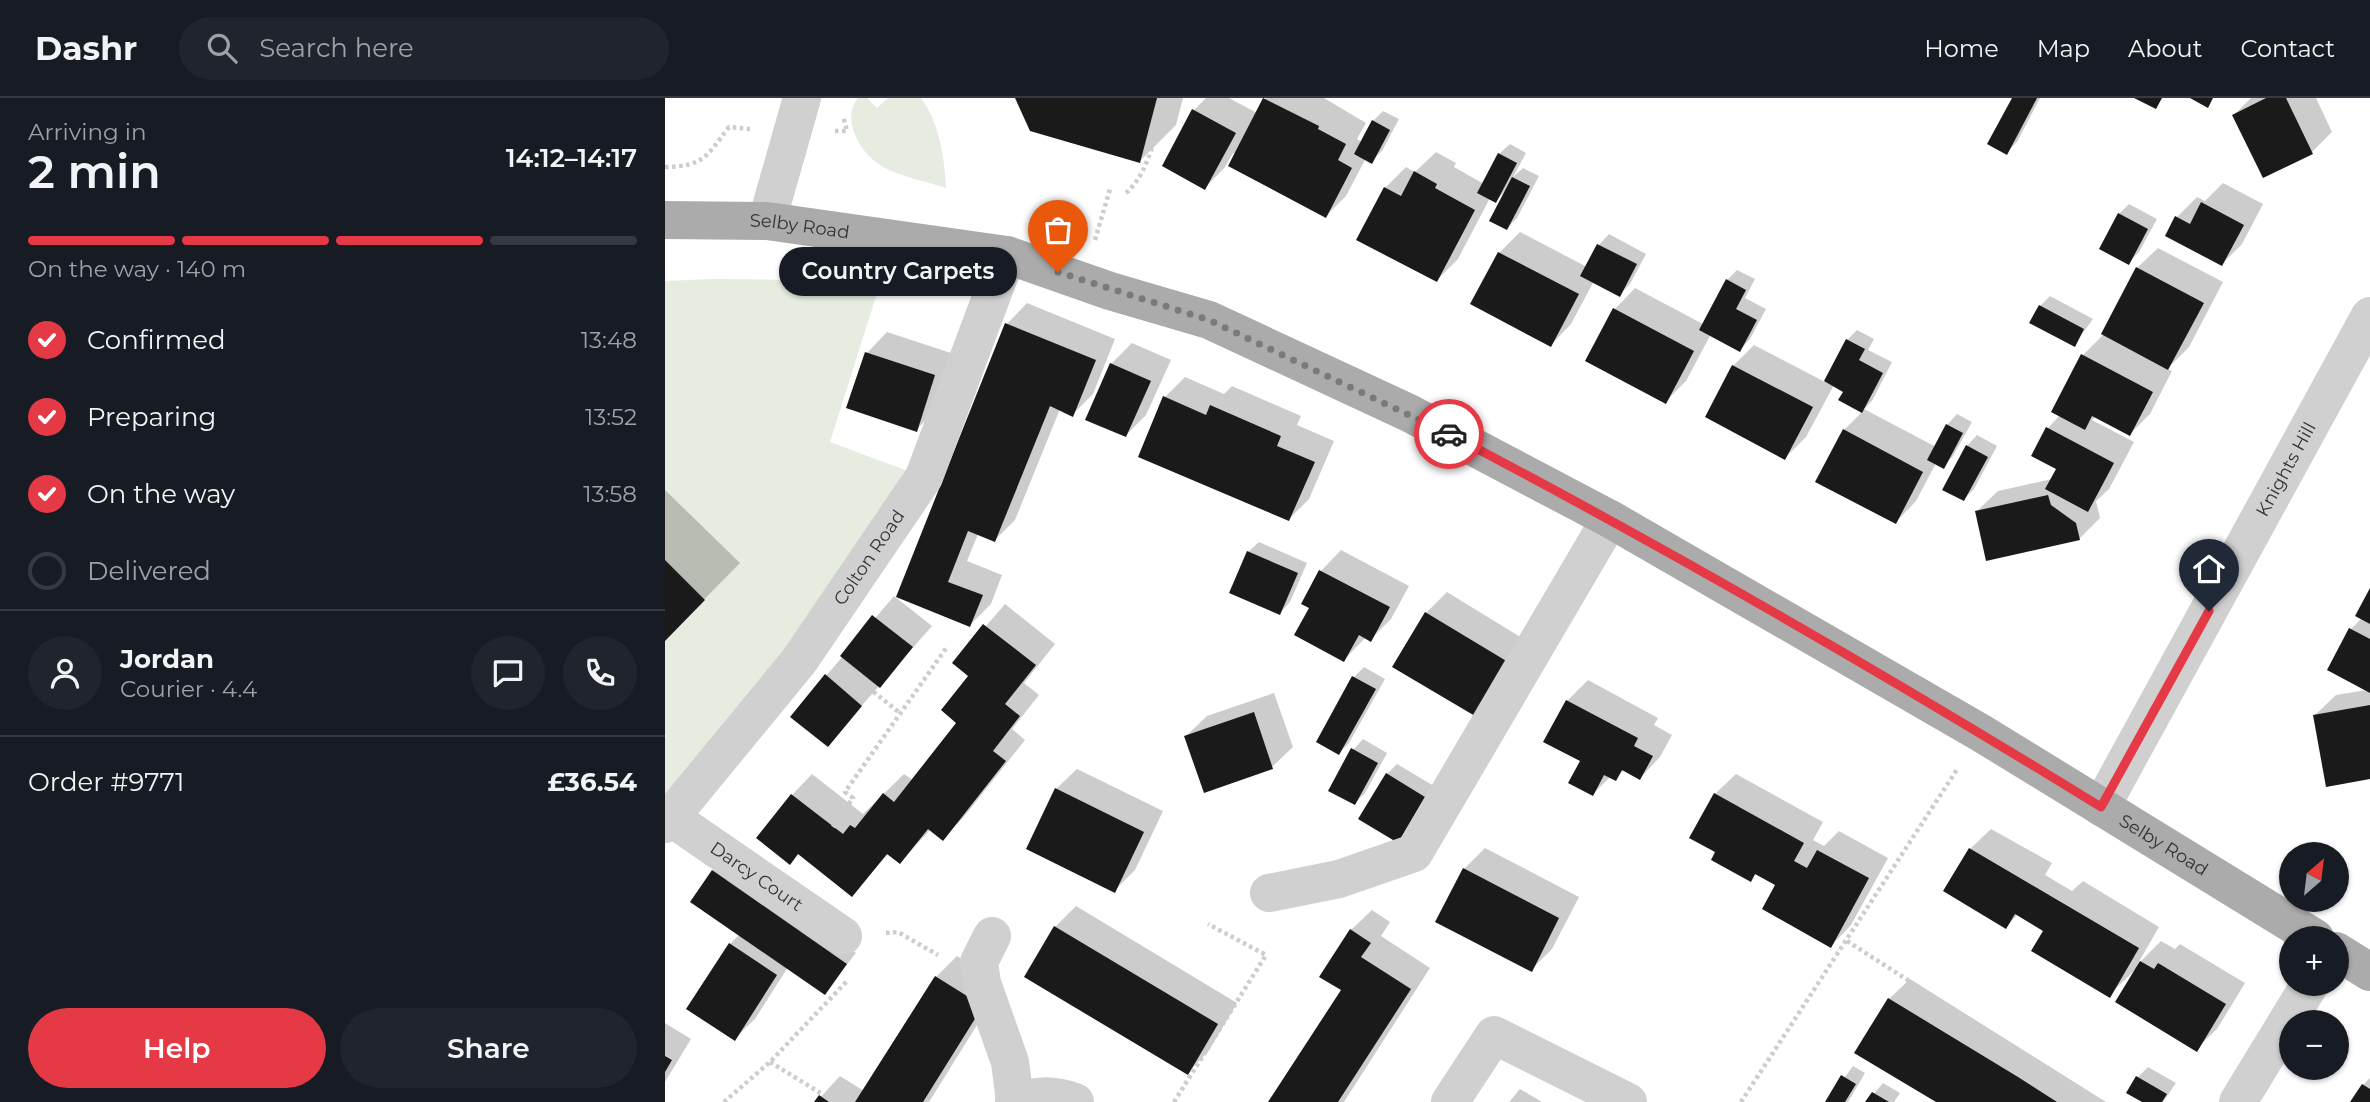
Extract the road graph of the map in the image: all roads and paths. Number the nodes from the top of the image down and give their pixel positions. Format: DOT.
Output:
graph roads {
  1 [pos="802,98"];
  2 [pos="1165,98"];
  3 [pos="1126,193"];
  4 [pos="665,220"];
  5 [pos="768,221"];
  6 [pos="1007,255"];
  7 [pos="2370,316"];
  8 [pos="1609,519"];
  9 [pos="811,643"];
  10 [pos="947,647"];
  11 [pos="900,713"];
  12 [pos="1981,733"];
  13 [pos="2101,807"];
  14 [pos="667,820"];
  15 [pos="833,827"];
  16 [pos="1269,892"];
  17 [pos="1208,924"];
  18 [pos="2295,926"];
  19 [pos="861,939"];
  20 [pos="1847,941"];
  21 [pos="985,949"];
  22 [pos="2349,959"];
  23 [pos="856,972"];
  24 [pos="2370,972"];
  25 [pos="2303,996"];
  26 [pos="770,1062"];
  27 [pos="724,1102"];
  28 [pos="835,1102"];
  29 [pos="1014,1102"];
  30 [pos="1075,1102"];
  31 [pos="1174,1102"];
  32 [pos="1450,1102"];
  33 [pos="1628,1102"];
  34 [pos="1741,1102"];
  35 [pos="2097,1102"];
  36 [pos="2238,1102"];
  1 -- 5 [label="street"];
  2 -- 3 [label="path"];
  4 -- 5 [label="main road, Selby Road"];
  5 -- 6 [label="main road, Selby Road"];
  6 -- 8 [label="main road, Selby Road"];
  6 -- 9 [label="street, Colton Road"];
  7 -- 13 [label="street, Knights Hill"];
  8 -- 12 [label="main road, Selby Road"];
  8 -- 16 [label="street"];
  9 -- 11 [label="path"];
  9 -- 14 [label="street, Colton Road"];
  10 -- 11 [label="path"];
  11 -- 15 [label="path"];
  12 -- 13 [label="main road, Selby Road"];
  12 -- 20 [label="path"];
  13 -- 18 [label="main road, Selby Road"];
  14 -- 19 [label="street, Darcy Court"];
  17 -- 31 [label="path"];
  19 -- 21 [label="path"];
  20 -- 34 [label="path"];
  20 -- 35 [label="path"];
  21 -- 29 [label="street"];
  22 -- 24 [label="main road"];
  23 -- 26 [label="path"];
  25 -- 36 [label="street"];
  26 -- 27 [label="path"];
  26 -- 28 [label="path"];
  29 -- 30 [label="street"];
  32 -- 33 [label="street"];
}
